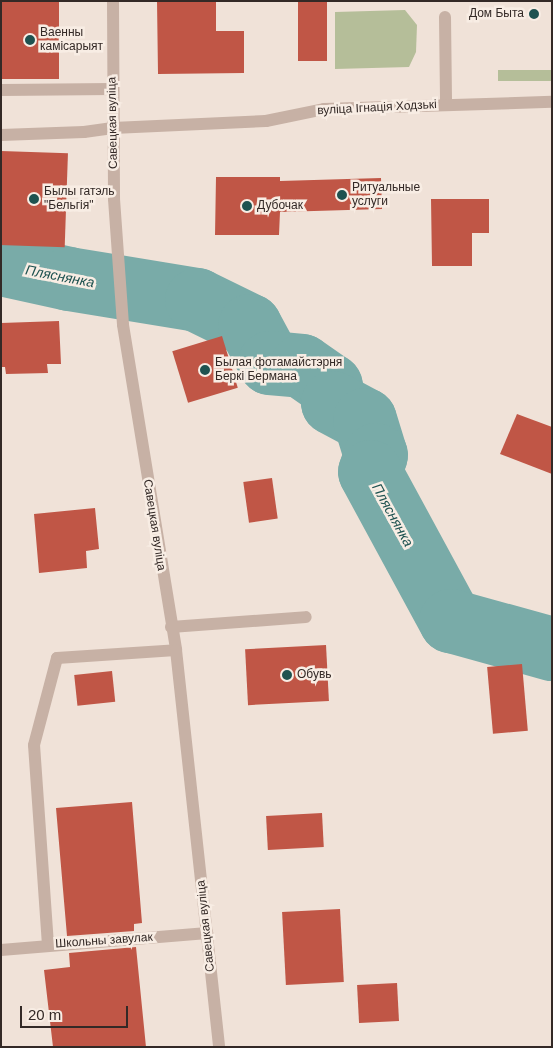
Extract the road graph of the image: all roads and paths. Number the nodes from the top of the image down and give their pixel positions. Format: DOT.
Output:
graph roads {
  1 [pos="113,1"];
  2 [pos="445,17"];
  3 [pos="113,89"];
  4 [pos="1,90"];
  5 [pos="552,102"];
  6 [pos="446,104"];
  7 [pos="113,128"];
  8 [pos="1,134"];
  9 [pos="306,617"];
  10 [pos="171,627"];
  11 [pos="176,650"];
  12 [pos="207,933"];
  13 [pos="48,945"];
  14 [pos="1,950"];
  15 [pos="219,1047"];
  1 -- 3 [label="street, Савецкая вуліца"];
  2 -- 6 [label="street"];
  3 -- 4 [label="street"];
  3 -- 7 [label="street, Савецкая вуліца"];
  5 -- 6 [label="street, вуліца Ігнація Ходзькі"];
  6 -- 7 [label="street, вуліца Ігнація Ходзькі"];
  7 -- 8 [label="street, вуліца Ігнація Ходзькі"];
  7 -- 10 [label="street, Савецкая вуліца"];
  9 -- 10 [label="street"];
  10 -- 11 [label="street, Савецкая вуліца"];
  11 -- 12 [label="street, Савецкая вуліца"];
  11 -- 13 [label="street"];
  12 -- 13 [label="street, Школьны завулак"];
  12 -- 15 [label="street, Савецкая вуліца"];
  13 -- 14 [label="street, Школьны завулак"];
}
